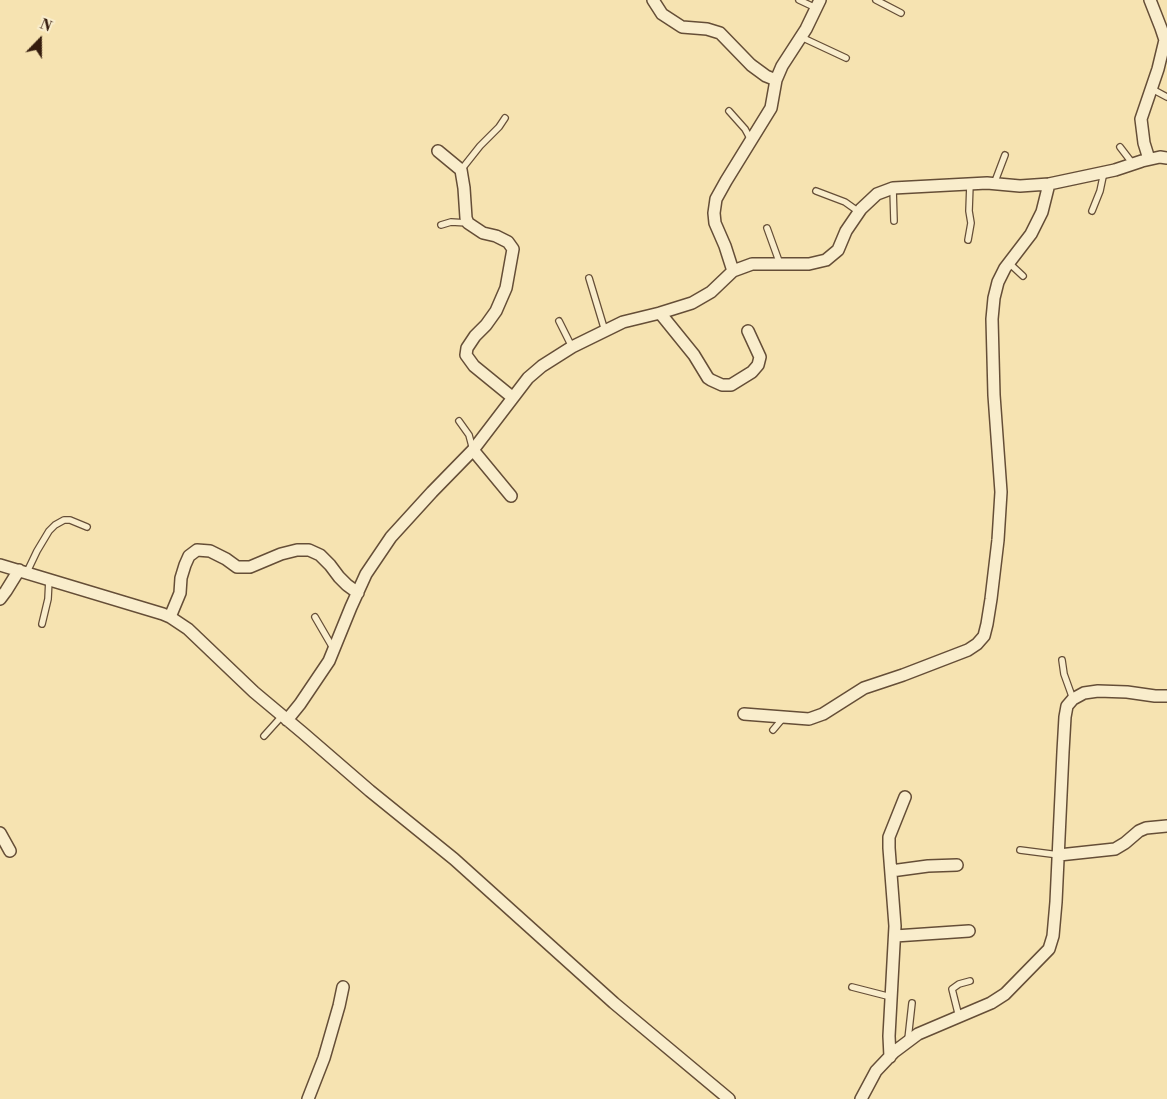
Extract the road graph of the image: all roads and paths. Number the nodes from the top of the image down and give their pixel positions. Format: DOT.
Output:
graph roads {
  1 [pos="653,0"];
  2 [pos="799,0"];
  3 [pos="876,0"];
  4 [pos="1150,0"];
  5 [pos="818,4"];
  6 [pos="901,13"];
  7 [pos="801,37"];
  8 [pos="1166,40"];
  9 [pos="846,58"];
  10 [pos="776,80"];
  11 [pos="1152,89"];
  12 [pos="1167,97"];
  13 [pos="728,110"];
  14 [pos="505,118"];
  15 [pos="752,140"];
  16 [pos="1120,147"];
  17 [pos="438,151"];
  18 [pos="1005,155"];
  19 [pos="1167,158"];
  20 [pos="1149,159"];
  21 [pos="1133,164"];
  22 [pos="461,170"];
  23 [pos="1104,172"];
  24 [pos="970,184"];
  25 [pos="994,184"];
  26 [pos="1049,184"];
  27 [pos="893,188"];
  28 [pos="816,191"];
  29 [pos="1092,211"];
  30 [pos="859,212"];
  31 [pos="894,221"];
  32 [pos="468,223"];
  33 [pos="441,225"];
  34 [pos="767,228"];
  35 [pos="968,240"];
  36 [pos="1009,263"];
  37 [pos="780,264"];
  38 [pos="734,271"];
  39 [pos="1023,276"];
  40 [pos="588,278"];
  41 [pos="660,313"];
  42 [pos="558,321"];
  43 [pos="605,331"];
  44 [pos="748,331"];
  45 [pos="572,347"];
  46 [pos="512,397"];
  47 [pos="459,421"];
  48 [pos="473,450"];
  49 [pos="510,496"];
  50 [pos="87,528"];
  51 [pos="0,565"];
  52 [pos="23,571"];
  53 [pos="49,579"];
  54 [pos="358,593"];
  55 [pos="0,599"];
  56 [pos="167,616"];
  57 [pos="315,617"];
  58 [pos="42,624"];
  59 [pos="334,650"];
  60 [pos="1062,660"];
  61 [pos="1167,696"];
  62 [pos="1073,699"];
  63 [pos="744,714"];
  64 [pos="784,717"];
  65 [pos="285,718"];
  66 [pos="773,730"];
  67 [pos="264,736"];
  68 [pos="905,798"];
  69 [pos="1167,826"];
  70 [pos="0,834"];
  71 [pos="1020,850"];
  72 [pos="10,851"];
  73 [pos="1059,855"];
  74 [pos="957,865"];
  75 [pos="891,871"];
  76 [pos="969,931"];
  77 [pos="895,936"];
  78 [pos="970,981"];
  79 [pos="343,987"];
  80 [pos="852,987"];
  81 [pos="891,997"];
  82 [pos="912,1003"];
  83 [pos="959,1017"];
  84 [pos="908,1042"];
  85 [pos="890,1057"];
  86 [pos="308,1099"];
  87 [pos="729,1099"];
  88 [pos="861,1099"];
  1 -- 10 [label="street"];
  2 -- 5 [label="lane"];
  3 -- 6 [label="lane"];
  4 -- 8 [label="street"];
  5 -- 7 [label="street"];
  7 -- 9 [label="lane"];
  7 -- 10 [label="street"];
  8 -- 11 [label="street"];
  10 -- 15 [label="street"];
  11 -- 12 [label="lane"];
  11 -- 20 [label="street"];
  13 -- 15 [label="lane"];
  14 -- 22 [label="lane"];
  15 -- 38 [label="street"];
  16 -- 21 [label="lane"];
  17 -- 22 [label="street"];
  18 -- 25 [label="lane"];
  19 -- 20 [label="street"];
  20 -- 21 [label="street"];
  21 -- 23 [label="street"];
  22 -- 32 [label="street"];
  23 -- 26 [label="street"];
  23 -- 29 [label="lane"];
  24 -- 25 [label="street"];
  24 -- 27 [label="street"];
  24 -- 35 [label="lane"];
  25 -- 26 [label="street"];
  26 -- 36 [label="street"];
  27 -- 30 [label="street"];
  27 -- 31 [label="lane"];
  28 -- 30 [label="lane"];
  30 -- 37 [label="street"];
  32 -- 33 [label="lane"];
  32 -- 46 [label="street"];
  34 -- 37 [label="lane"];
  36 -- 39 [label="lane"];
  36 -- 64 [label="street"];
  37 -- 38 [label="street"];
  38 -- 41 [label="street"];
  40 -- 43 [label="lane"];
  41 -- 43 [label="street"];
  41 -- 44 [label="street"];
  42 -- 45 [label="lane"];
  43 -- 45 [label="street"];
  45 -- 46 [label="street"];
  46 -- 48 [label="street"];
  47 -- 48 [label="lane"];
  48 -- 49 [label="street"];
  48 -- 54 [label="street"];
  50 -- 52 [label="lane"];
  51 -- 52 [label="street"];
  52 -- 53 [label="street"];
  52 -- 55 [label="street"];
  53 -- 56 [label="street"];
  53 -- 58 [label="lane"];
  54 -- 56 [label="street"];
  54 -- 59 [label="street"];
  56 -- 65 [label="street"];
  57 -- 59 [label="lane"];
  59 -- 65 [label="street"];
  60 -- 62 [label="lane"];
  61 -- 62 [label="street"];
  62 -- 73 [label="street"];
  63 -- 64 [label="street"];
  64 -- 66 [label="lane"];
  65 -- 67 [label="lane"];
  65 -- 87 [label="street"];
  68 -- 75 [label="street"];
  69 -- 73 [label="street"];
  70 -- 72 [label="street"];
  71 -- 73 [label="lane"];
  73 -- 83 [label="street"];
  74 -- 75 [label="street"];
  75 -- 77 [label="street"];
  76 -- 77 [label="street"];
  77 -- 81 [label="street"];
  78 -- 83 [label="lane"];
  79 -- 86 [label="street"];
  80 -- 81 [label="lane"];
  81 -- 85 [label="street"];
  82 -- 84 [label="lane"];
  83 -- 84 [label="street"];
  84 -- 85 [label="street"];
  85 -- 88 [label="street"];
}
